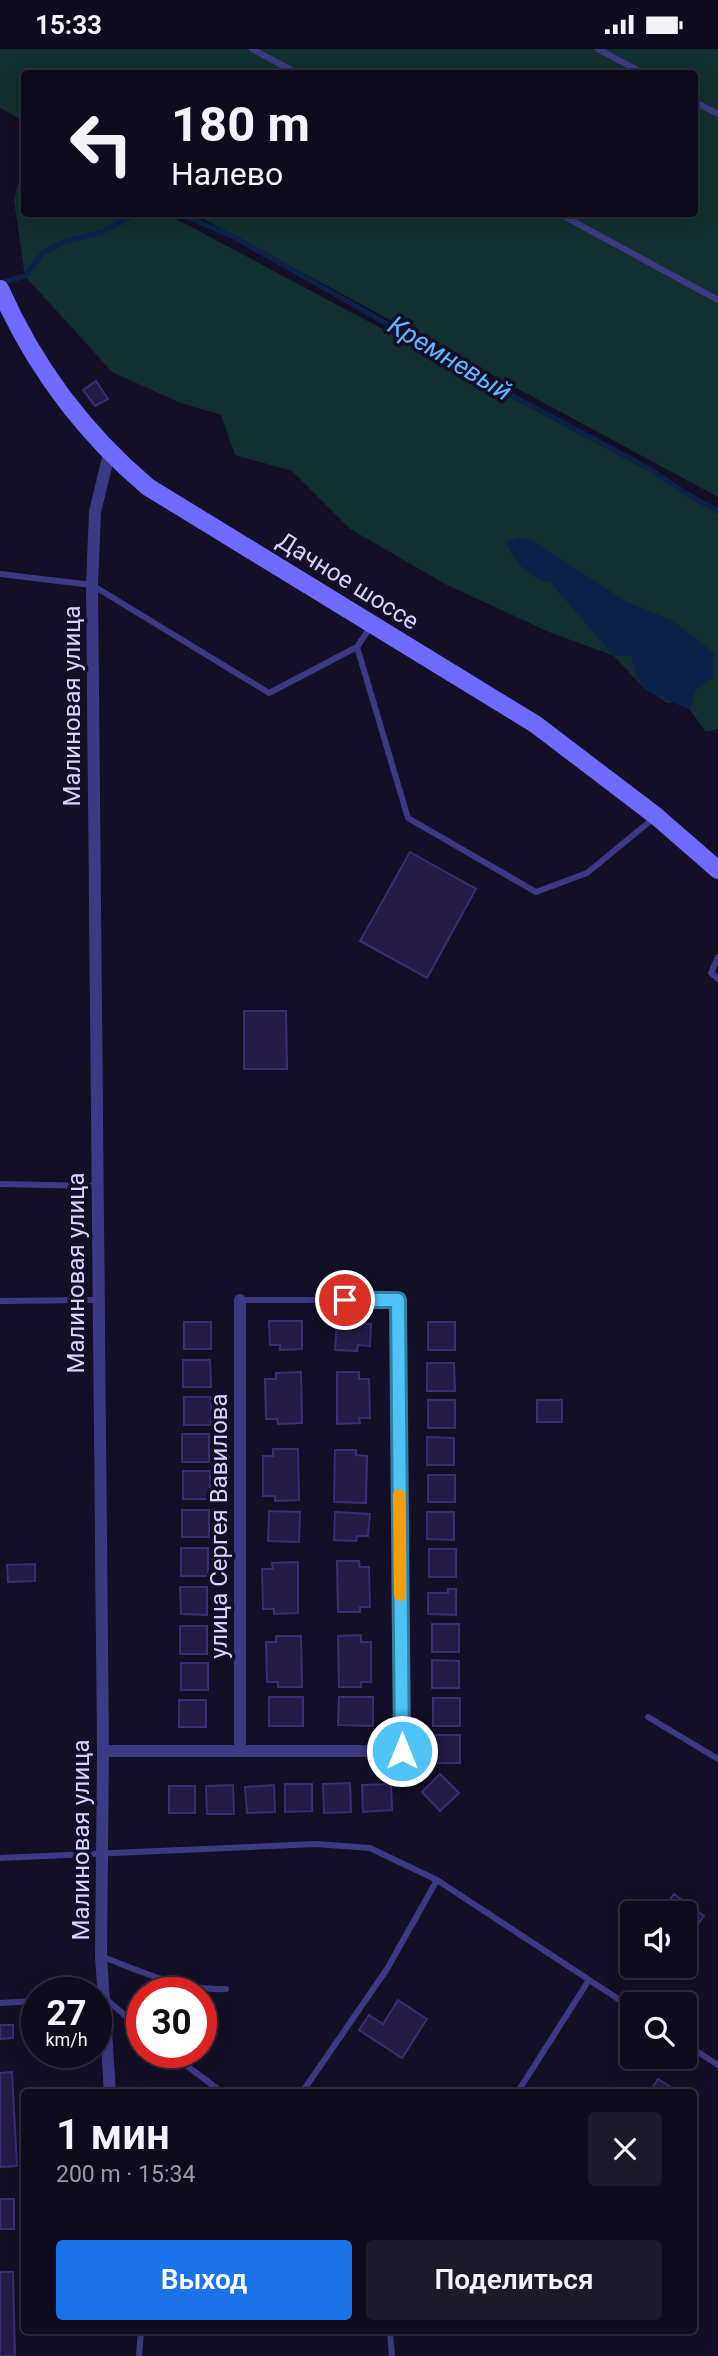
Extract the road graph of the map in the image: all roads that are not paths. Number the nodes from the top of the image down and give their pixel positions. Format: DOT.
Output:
graph roads {
  1 [pos="251,49"];
  2 [pos="598,49"];
  3 [pos="291,70"];
  4 [pos="637,70"];
  5 [pos="698,104"];
  6 [pos="718,114"];
  7 [pos="565,217"];
  8 [pos="3,296"];
  9 [pos="718,300"];
  10 [pos="109,454"];
  11 [pos="0,573"];
  12 [pos="92,585"];
  13 [pos="372,624"];
  14 [pos="357,647"];
  15 [pos="656,816"];
  16 [pos="718,870"];
  17 [pos="718,957"];
  18 [pos="718,979"];
  19 [pos="0,1184"];
  20 [pos="96,1185"];
  21 [pos="96,1300"];
  22 [pos="240,1300"];
  23 [pos="398,1300"];
  24 [pos="0,1301"];
  25 [pos="648,1717"];
  26 [pos="103,1751"];
  27 [pos="240,1751"];
  28 [pos="718,1759"];
  29 [pos="102,1853"];
  30 [pos="0,1858"];
  31 [pos="437,1880"];
  32 [pos="101,1956"];
  33 [pos="101,1977"];
  34 [pos="589,1980"];
  35 [pos="226,1989"];
  36 [pos="620,2000"];
  37 [pos="21,2002"];
  38 [pos="0,2003"];
  39 [pos="112,2007"];
  40 [pos="126,2018"];
  41 [pos="697,2051"];
  42 [pos="718,2065"];
  43 [pos="108,2068"];
  44 [pos="190,2068"];
  45 [pos="110,2089"];
  46 [pos="218,2089"];
  47 [pos="304,2089"];
  48 [pos="520,2089"];
  49 [pos="141,2334"];
  50 [pos="390,2334"];
  51 [pos="139,2356"];
  52 [pos="392,2356"];
  1 -- 3 [label="lane"];
  2 -- 4 [label="lane"];
  5 -- 6 [label="lane"];
  7 -- 9 [label="lane"];
  8 -- 10 [label="main road, Дачное шоссе"];
  10 -- 12 [label="street, Малиновая улица"];
  10 -- 13 [label="main road, Дачное шоссе"];
  11 -- 12 [label="lane"];
  12 -- 14 [label="lane"];
  12 -- 20 [label="street, Малиновая улица"];
  13 -- 14 [label="lane"];
  13 -- 15 [label="main road, Дачное шоссе"];
  14 -- 15 [label="lane"];
  15 -- 16 [label="main road, Дачное шоссе"];
  17 -- 18 [label="lane"];
  19 -- 20 [label="lane"];
  20 -- 21 [label="street, Малиновая улица"];
  21 -- 24 [label="lane"];
  21 -- 26 [label="street, Малиновая улица"];
  22 -- 23 [label="lane"];
  22 -- 27 [label="street, улица Сергея Вавилова"];
  23 -- 27 [label="street"];
  25 -- 28 [label="lane"];
  26 -- 27 [label="street"];
  26 -- 29 [label="street, Малиновая улица"];
  29 -- 30 [label="lane"];
  29 -- 31 [label="lane"];
  29 -- 32 [label="street, Малиновая улица"];
  31 -- 34 [label="lane"];
  31 -- 47 [label="lane"];
  32 -- 33 [label="street, Малиновая улица"];
  32 -- 35 [label="lane"];
  34 -- 36 [label="lane"];
  34 -- 48 [label="lane"];
  37 -- 38 [label="lane"];
  39 -- 40 [label="lane"];
  41 -- 42 [label="lane"];
  43 -- 45 [label="street, Малиновая улица"];
  44 -- 46 [label="lane"];
  49 -- 51 [label="lane"];
  50 -- 52 [label="lane"];
}
